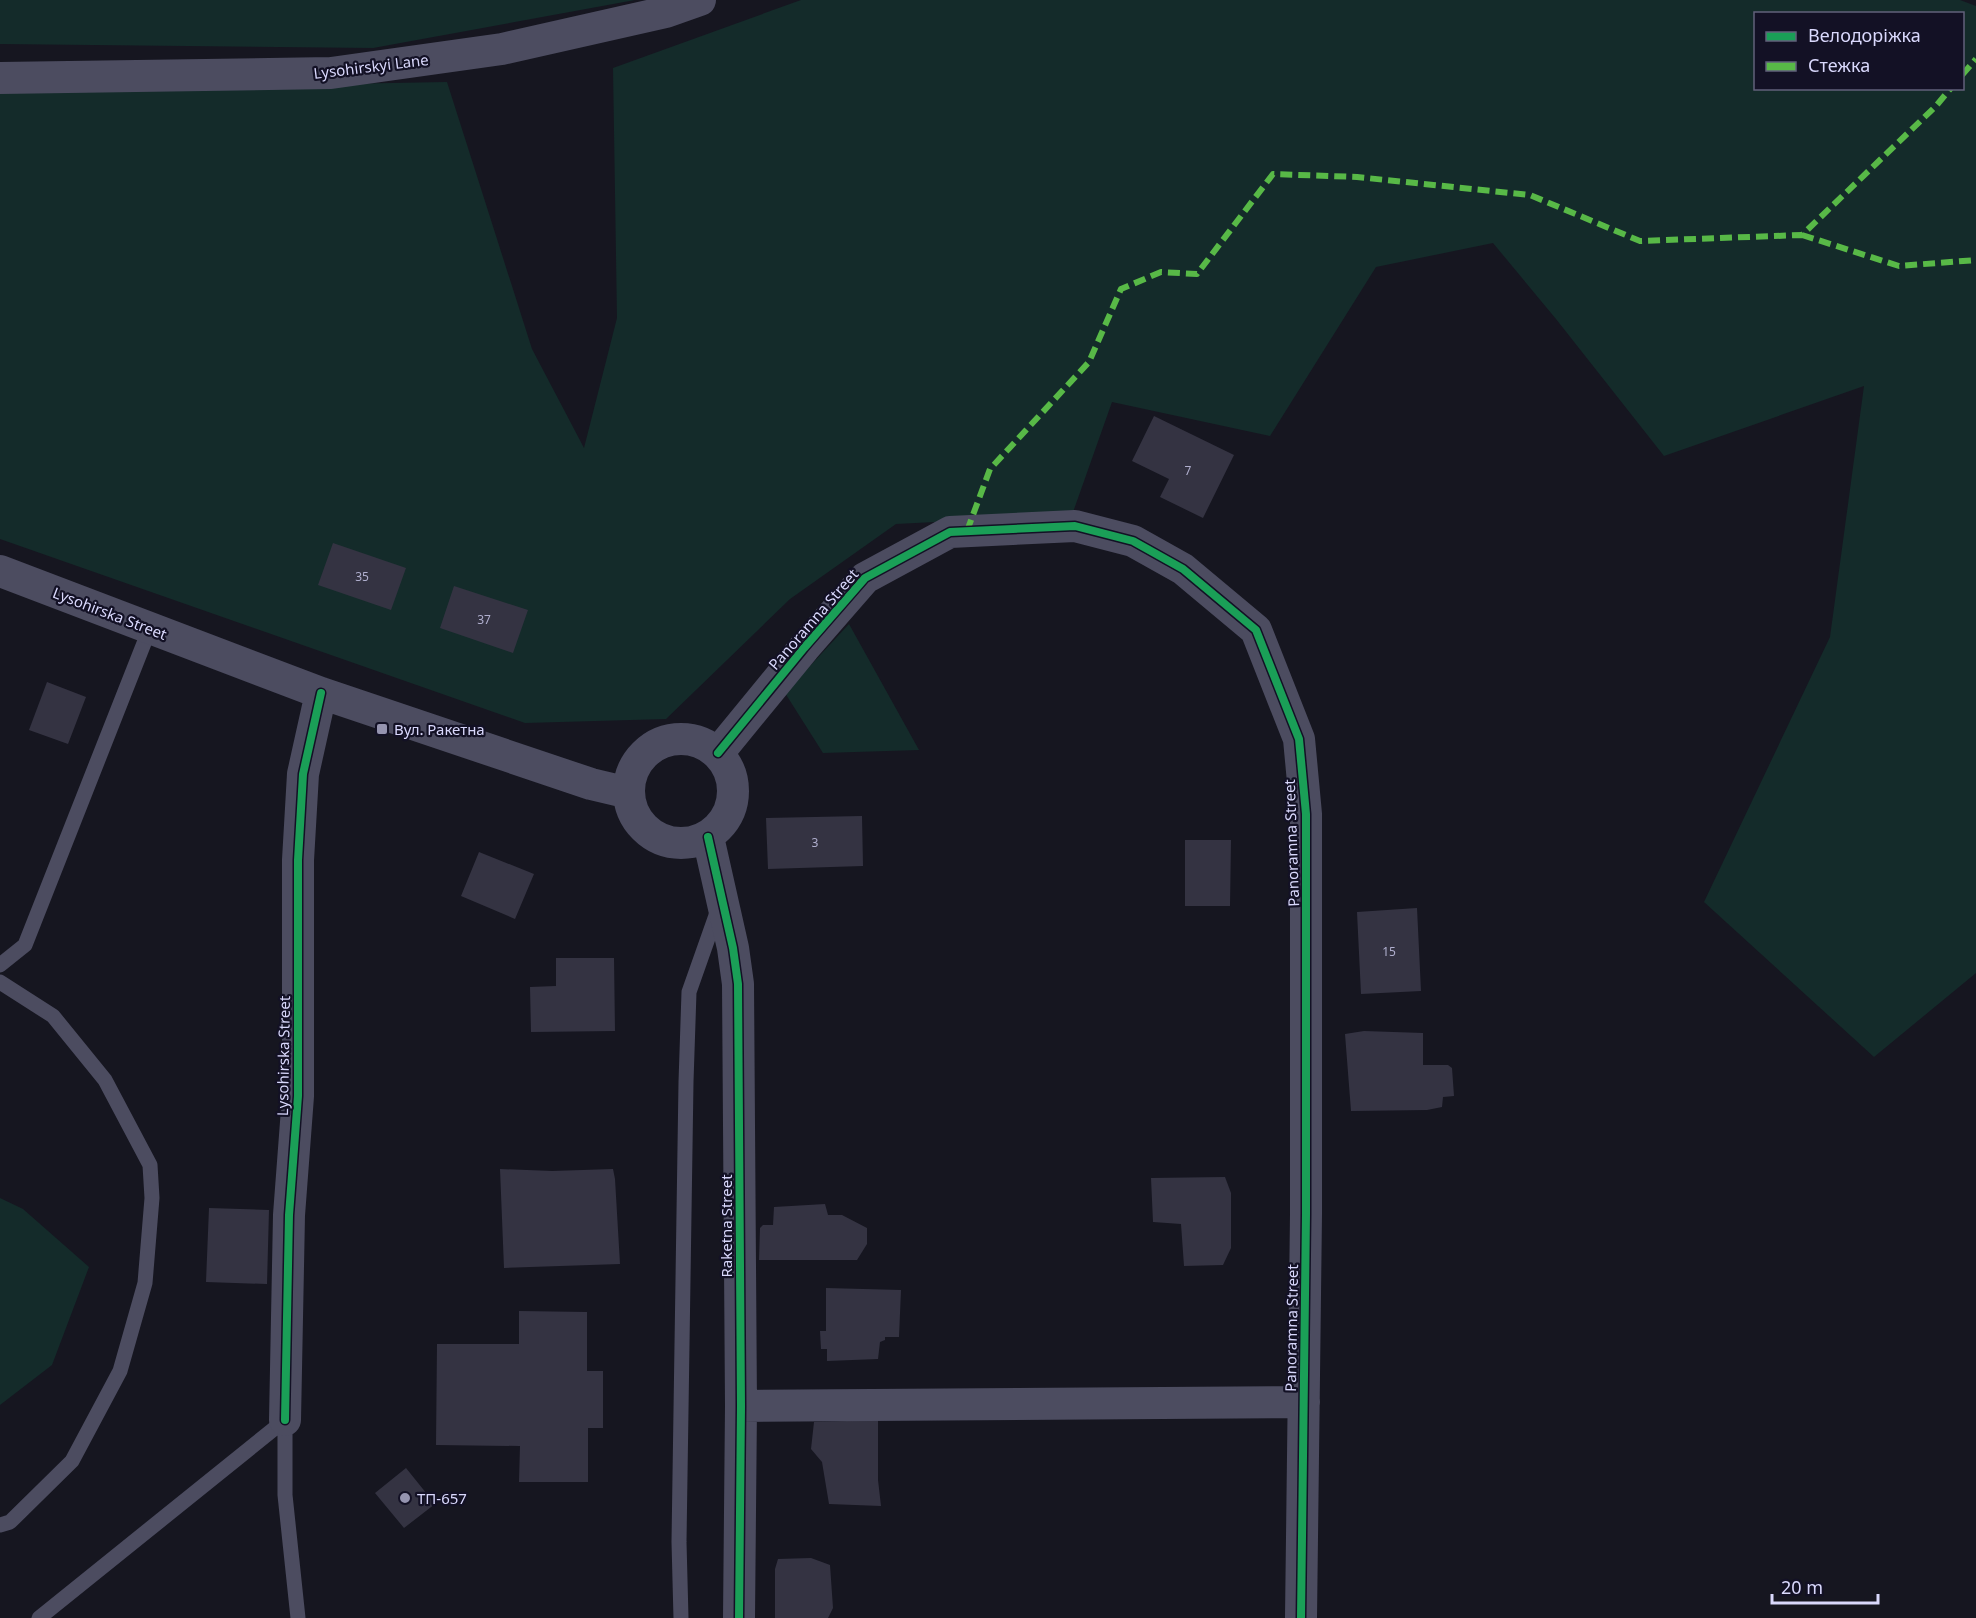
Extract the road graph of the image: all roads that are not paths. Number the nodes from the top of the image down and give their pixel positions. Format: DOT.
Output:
graph roads {
  1 [pos="700,0"];
  2 [pos="0,78"];
  3 [pos="0,571"];
  4 [pos="150,628"];
  5 [pos="321,693"];
  6 [pos="718,753"];
  7 [pos="628,793"];
  8 [pos="708,837"];
  9 [pos="723,896"];
  10 [pos="0,965"];
  11 [pos="0,982"];
  12 [pos="1304,1402"];
  13 [pos="741,1406"];
  14 [pos="285,1420"];
  15 [pos="0,1525"];
  16 [pos="39,1618"];
  17 [pos="298,1618"];
  18 [pos="681,1618"];
  19 [pos="739,1618"];
  20 [pos="1301,1618"];
  1 -- 2 [label="street, Lysohirskyi Lane"];
  3 -- 4 [label="street, Lysohirska Street"];
  4 -- 5 [label="street, Lysohirska Street"];
  4 -- 10 [label="lane"];
  5 -- 7 [label="street, Lysohirska Street"];
  5 -- 14 [label="street, Lysohirska Street"];
  6 -- 7 [label="street"];
  6 -- 8 [label="street"];
  6 -- 12 [label="street, Panoramna Street"];
  7 -- 8 [label="street"];
  8 -- 9 [label="street, Raketna Street"];
  9 -- 13 [label="street, Raketna Street"];
  9 -- 18 [label="lane"];
  11 -- 15 [label="lane"];
  12 -- 13 [label="street"];
  12 -- 20 [label="street, Panoramna Street"];
  13 -- 19 [label="street, Raketna Street"];
  14 -- 16 [label="lane"];
  14 -- 17 [label="lane, Lysohirska Street"];
}
